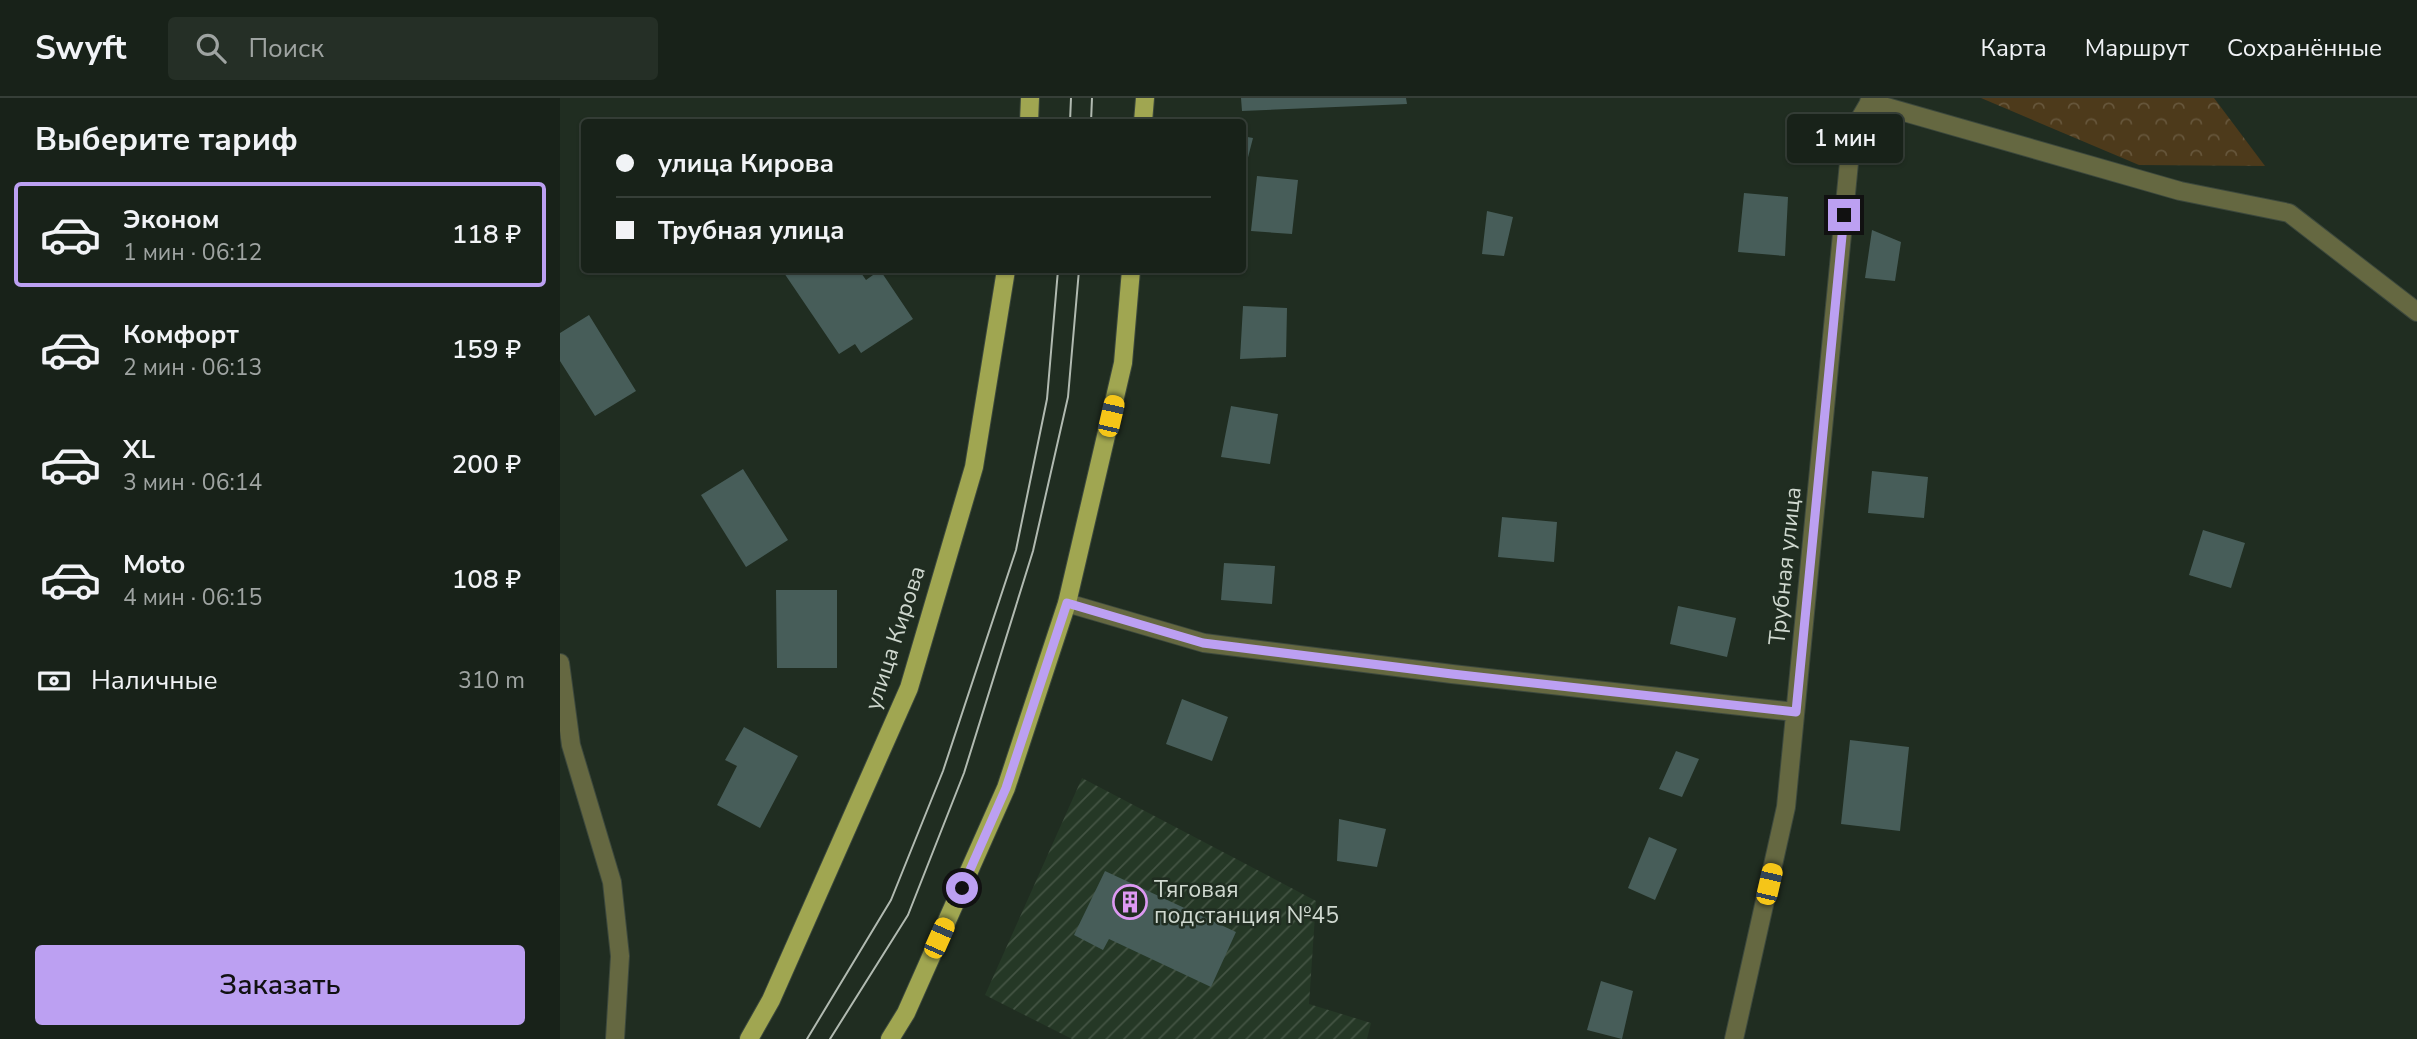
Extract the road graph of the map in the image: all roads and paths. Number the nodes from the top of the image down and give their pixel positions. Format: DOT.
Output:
graph roads {
  1 [pos="1030,98"];
  2 [pos="1145,98"];
  3 [pos="1870,100"];
  4 [pos="1029,119"];
  5 [pos="1143,119"];
  6 [pos="1006,273"];
  7 [pos="1131,273"];
  8 [pos="2417,312"];
  9 [pos="1067,603"];
  10 [pos="560,663"];
  11 [pos="1796,712"];
  12 [pos="565,744"];
  13 [pos="615,1039"];
  14 [pos="749,1039"];
  15 [pos="890,1039"];
  16 [pos="1734,1039"];
  1 -- 4 [label="main road"];
  2 -- 5 [label="main road"];
  3 -- 8 [label="street"];
  3 -- 11 [label="street, Трубная улица"];
  6 -- 14 [label="main road, улица Кирова"];
  7 -- 9 [label="main road"];
  9 -- 11 [label="street"];
  9 -- 15 [label="main road"];
  10 -- 12 [label="street"];
  11 -- 16 [label="street, Трубная улица"];
  12 -- 13 [label="street"];
}
